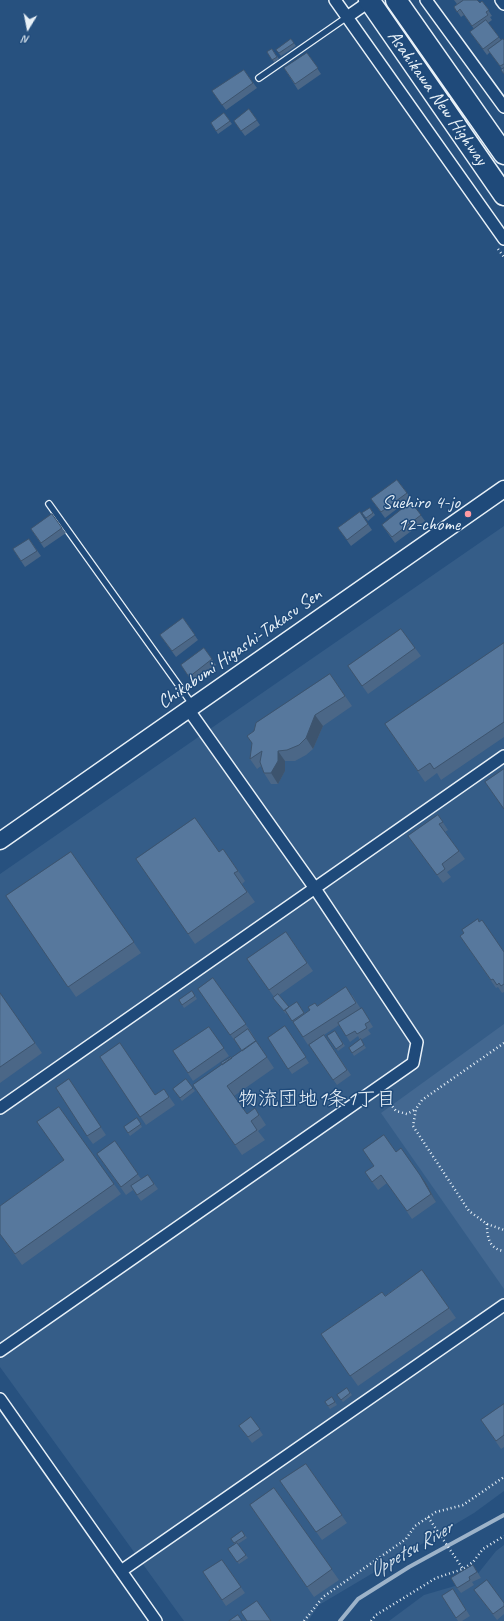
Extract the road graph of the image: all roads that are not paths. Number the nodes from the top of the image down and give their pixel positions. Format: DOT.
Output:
graph roads {
  1 [pos="335,0"];
  2 [pos="370,0"];
  3 [pos="396,0"];
  4 [pos="426,0"];
  5 [pos="501,0"];
  6 [pos="504,4"];
  7 [pos="347,17"];
  8 [pos="259,78"];
  9 [pos="504,107"];
  10 [pos="504,154"];
  11 [pos="504,195"];
  12 [pos="504,239"];
  13 [pos="504,489"];
  14 [pos="49,504"];
  15 [pos="191,708"];
  16 [pos="504,756"];
  17 [pos="0,841"];
  18 [pos="314,888"];
  19 [pos="0,1108"];
  20 [pos="504,1305"];
  21 [pos="0,1351"];
  22 [pos="0,1400"];
  23 [pos="121,1571"];
  24 [pos="156,1621"];
  1 -- 7 [label="street"];
  2 -- 7 [label="street"];
  2 -- 11 [label="highway, Asahikawa New Highway"];
  3 -- 10 [label="highway, Asahikawa New Highway"];
  4 -- 9 [label="street"];
  5 -- 6 [label="street"];
  7 -- 8 [label="lane"];
  7 -- 12 [label="street"];
  13 -- 15 [label="street, Chikabumi Higashi-Takasu Sen"];
  14 -- 15 [label="lane"];
  15 -- 17 [label="street, Chikabumi Higashi-Takasu Sen"];
  15 -- 18 [label="street"];
  16 -- 18 [label="street"];
  18 -- 19 [label="street"];
  18 -- 21 [label="street"];
  20 -- 23 [label="street"];
  22 -- 23 [label="street"];
  23 -- 24 [label="street"];
}
